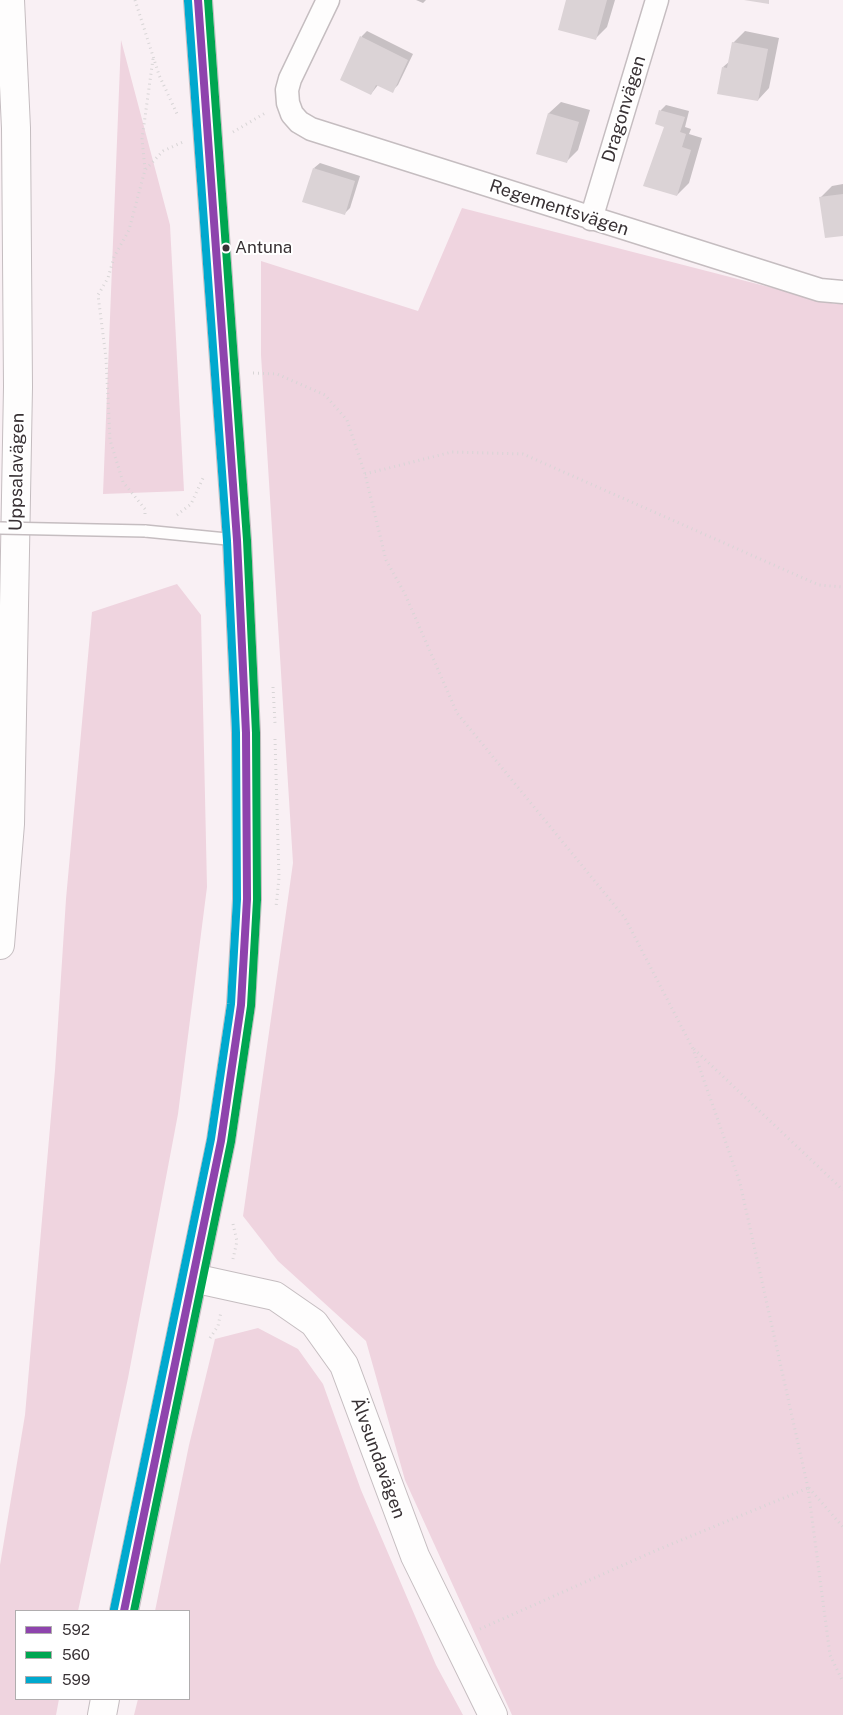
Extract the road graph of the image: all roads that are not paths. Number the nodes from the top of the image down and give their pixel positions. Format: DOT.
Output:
graph roads {
  1 [pos="10,0"];
  2 [pos="198,0"];
  3 [pos="328,0"];
  4 [pos="657,0"];
  5 [pos="591,219"];
  6 [pos="843,292"];
  7 [pos="0,528"];
  8 [pos="237,540"];
  9 [pos="0,945"];
  10 [pos="194,1278"];
  11 [pos="124,1610"];
  12 [pos="106,1700"];
  13 [pos="102,1715"];
  14 [pos="493,1715"];
  1 -- 9 [label="main road, Uppsalavägen"];
  2 -- 8 [label="main road"];
  3 -- 5 [label="street, Regementsvägen"];
  4 -- 5 [label="street, Dragonvägen"];
  5 -- 6 [label="street, Regementsvägen"];
  7 -- 8 [label="lane, bridge"];
  8 -- 10 [label="main road"];
  10 -- 11 [label="main road"];
  10 -- 14 [label="main road, Älvsundavägen"];
  12 -- 13 [label="main road"];
}
